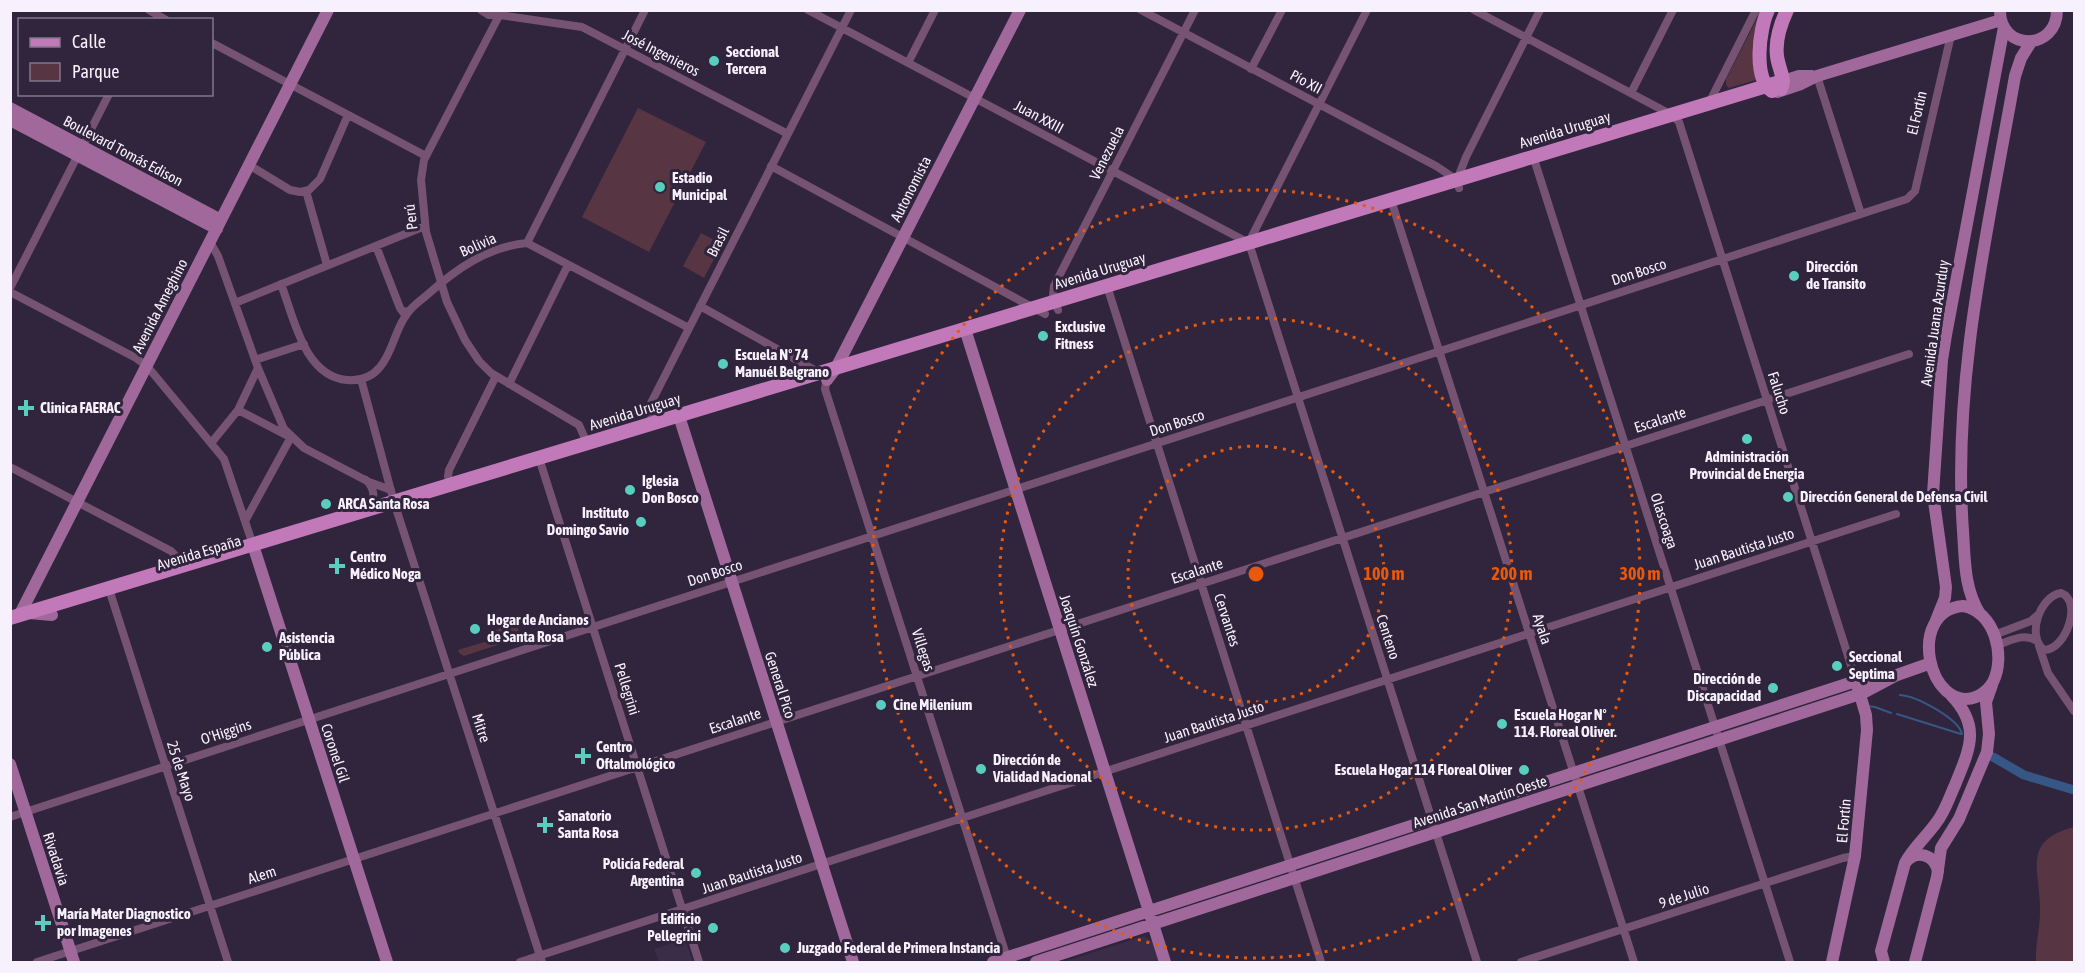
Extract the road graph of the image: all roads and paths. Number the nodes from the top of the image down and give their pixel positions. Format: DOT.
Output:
graph roads {
  1 [pos="328,10"];
  2 [pos="481,10"];
  3 [pos="645,10"];
  4 [pos="808,10"];
  5 [pos="851,10"];
  6 [pos="935,10"];
  7 [pos="1020,10"];
  8 [pos="1141,10"];
  9 [pos="1195,10"];
  10 [pos="1282,10"];
  11 [pos="1367,10"];
  12 [pos="1474,10"];
  13 [pos="1540,10"];
  14 [pos="1673,10"];
  15 [pos="1756,10"];
  16 [pos="1768,10"];
  17 [pos="1787,10"];
  18 [pos="2057,10"];
  19 [pos="501,13"];
  20 [pos="2002,19"];
  21 [pos="842,28"];
  22 [pos="1184,33"];
  23 [pos="1950,35"];
  24 [pos="1526,38"];
  25 [pos="2031,42"];
  26 [pos="213,44"];
  27 [pos="626,50"];
  28 [pos="908,63"];
  29 [pos="1251,69"];
  30 [pos="1817,76"];
  31 [pos="290,85"];
  32 [pos="1776,86"];
  33 [pos="1631,93"];
  34 [pos="108,96"];
  35 [pos="975,98"];
  36 [pos="1708,104"];
  37 [pos="1319,105"];
  38 [pos="10,108"];
  39 [pos="348,115"];
  40 [pos="1675,118"];
  41 [pos="10,120"];
  42 [pos="788,134"];
  43 [pos="80,151"];
  44 [pos="426,156"];
  45 [pos="1535,161"];
  46 [pos="249,165"];
  47 [pos="771,166"];
  48 [pos="1113,171"];
  49 [pos="1458,184"];
  50 [pos="306,191"];
  51 [pos="1912,196"];
  52 [pos="1392,204"];
  53 [pos="1861,214"];
  54 [pos="219,224"];
  55 [pos="425,226"];
  56 [pos="903,237"];
  57 [pos="210,242"];
  58 [pos="527,243"];
  59 [pos="376,246"];
  60 [pos="1250,247"];
  61 [pos="1722,260"];
  62 [pos="568,265"];
  63 [pos="327,266"];
  64 [pos="441,282"];
  65 [pos="281,284"];
  66 [pos="10,290"];
  67 [pos="1108,290"];
  68 [pos="234,303"];
  69 [pos="1581,305"];
  70 [pos="700,306"];
  71 [pos="1048,308"];
  72 [pos="409,311"];
  73 [pos="689,328"];
  74 [pos="966,333"];
  75 [pos="304,344"];
  76 [pos="1439,352"];
  77 [pos="1909,354"];
  78 [pos="256,364"];
  79 [pos="147,366"];
  80 [pos="836,368"];
  81 [pos="496,376"];
  82 [pos="824,376"];
  83 [pos="361,379"];
  84 [pos="509,384"];
  85 [pos="1298,398"];
  86 [pos="1767,400"];
  87 [pos="238,410"];
  88 [pos="680,420"];
  89 [pos="653,423"];
  90 [pos="291,438"];
  91 [pos="212,442"];
  92 [pos="1157,443"];
  93 [pos="587,444"];
  94 [pos="1626,446"];
  95 [pos="571,457"];
  96 [pos="541,462"];
  97 [pos="10,467"];
  98 [pos="366,480"];
  99 [pos="450,485"];
  100 [pos="1016,489"];
  101 [pos="1484,492"];
  102 [pos="394,501"];
  103 [pos="77,502"];
  104 [pos="360,512"];
  105 [pos="1896,514"];
  106 [pos="245,521"];
  107 [pos="872,536"];
  108 [pos="1342,538"];
  109 [pos="1812,542"];
  110 [pos="254,549"];
  111 [pos="180,567"];
  112 [pos="164,581"];
  113 [pos="732,582"];
  114 [pos="1201,584"];
  115 [pos="1671,588"];
  116 [pos="110,593"];
  117 [pos="2073,611"];
  118 [pos="2041,612"];
  119 [pos="21,613"];
  120 [pos="1980,614"];
  121 [pos="52,615"];
  122 [pos="1935,623"];
  123 [pos="10,627"];
  124 [pos="593,627"];
  125 [pos="1060,630"];
  126 [pos="1529,634"];
  127 [pos="1996,640"];
  128 [pos="2038,643"];
  129 [pos="1931,663"];
  130 [pos="449,674"];
  131 [pos="1897,675"];
  132 [pos="917,676"];
  133 [pos="1388,680"];
  134 [pos="1856,681"];
  135 [pos="1992,685"];
  136 [pos="1948,693"];
  137 [pos="1860,694"];
  138 [pos="2074,711"];
  139 [pos="309,719"];
  140 [pos="777,722"];
  141 [pos="1246,726"];
  142 [pos="1715,727"];
  143 [pos="1719,740"];
  144 [pos="10,764"];
  145 [pos="165,766"];
  146 [pos="637,767"];
  147 [pos="1962,767"];
  148 [pos="1105,772"];
  149 [pos="1574,773"];
  150 [pos="1978,774"];
  151 [pos="1578,786"];
  152 [pos="26,812"];
  153 [pos="494,814"];
  154 [pos="10,817"];
  155 [pos="963,818"];
  156 [pos="1432,820"];
  157 [pos="1436,832"];
  158 [pos="1855,856"];
  159 [pos="354,860"];
  160 [pos="1905,863"];
  161 [pos="822,864"];
  162 [pos="1290,866"];
  163 [pos="1937,877"];
  164 [pos="1294,878"];
  165 [pos="1765,884"];
  166 [pos="210,906"];
  167 [pos="682,910"];
  168 [pos="1149,911"];
  169 [pos="1153,924"];
  170 [pos="1623,929"];
  171 [pos="1882,948"];
  172 [pos="72,957"];
  173 [pos="541,959"];
  174 [pos="1008,960"];
  175 [pos="1915,962"];
  176 [pos="37,963"];
  177 [pos="228,963"];
  178 [pos="387,963"];
  179 [pos="520,963"];
  180 [pos="699,963"];
  181 [pos="853,963"];
  182 [pos="993,963"];
  183 [pos="1036,963"];
  184 [pos="1166,963"];
  185 [pos="1321,963"];
  186 [pos="1477,963"];
  187 [pos="1521,963"];
  188 [pos="1634,963"];
  189 [pos="1790,963"];
  190 [pos="1832,963"];
  191 [pos="1878,963"];
  192 [pos="1884,963"];
  1 -- 31 [label="main road, Avenida Ameghino"];
  2 -- 19 [label="street, José Ingenieros"];
  3 -- 27 [label="street"];
  4 -- 21 [label="street, Juan XXIII"];
  5 -- 21 [label="street, Brasil"];
  6 -- 28 [label="street"];
  7 -- 35 [label="main road, Autonomista"];
  8 -- 22 [label="street, Pío XII"];
  9 -- 22 [label="street, Venezuela"];
  10 -- 29 [label="street"];
  11 -- 37 [label="street"];
  12 -- 24 [label="street"];
  13 -- 24 [label="street"];
  14 -- 33 [label="street"];
  15 -- 36 [label="street"];
  16 -- 32 [label="main road"];
  17 -- 32 [label="main road"];
  18 -- 25 [label="main road"];
  19 -- 27 [label="street, José Ingenieros"];
  19 -- 44 [label="street, Perú"];
  20 -- 23 [label="main road, Avenida Uruguay"];
  20 -- 25 [label="main road"];
  20 -- 122 [label="main road, Avenida Juana Azurduy"];
  21 -- 28 [label="street, Juan XXIII"];
  21 -- 42 [label="street, Brasil"];
  22 -- 29 [label="street, Pío XII"];
  22 -- 48 [label="street, Venezuela"];
  23 -- 30 [label="main road, Avenida Uruguay"];
  23 -- 51 [label="street, El Fortín"];
  24 -- 33 [label="street"];
  24 -- 49 [label="street"];
  25 -- 120 [label="main road"];
  26 -- 31 [label="street"];
  27 -- 42 [label="street, José Ingenieros"];
  27 -- 58 [label="street"];
  28 -- 35 [label="street, Juan XXIII"];
  29 -- 37 [label="street, Pío XII"];
  30 -- 32 [label="main road, Avenida Uruguay"];
  30 -- 53 [label="street"];
  31 -- 39 [label="street"];
  31 -- 46 [label="main road, Avenida Ameghino"];
  32 -- 36 [label="main road, Avenida Uruguay"];
  32 -- 40 [label="main road, Avenida Uruguay"];
  33 -- 40 [label="street"];
  34 -- 43 [label="street"];
  35 -- 48 [label="street, Juan XXIII"];
  35 -- 56 [label="main road, Autonomista"];
  36 -- 40 [label="main road, Avenida Uruguay"];
  37 -- 49 [label="street, Pío XII"];
  37 -- 60 [label="street"];
  38 -- 43 [label="main road, Boulevard Tomás Edison"];
  39 -- 44 [label="street"];
  39 -- 50 [label="street"];
  40 -- 45 [label="main road, Avenida Uruguay"];
  40 -- 61 [label="street, Falucho"];
  41 -- 43 [label="main road, Boulevard Tomás Edison"];
  42 -- 47 [label="street, Brasil"];
  43 -- 54 [label="main road, Boulevard Tomás Edison"];
  43 -- 66 [label="street"];
  44 -- 55 [label="street, Perú"];
  45 -- 49 [label="main road, Avenida Uruguay"];
  45 -- 69 [label="street, Olascoaga"];
  46 -- 50 [label="street"];
  46 -- 54 [label="main road, Avenida Ameghino"];
  47 -- 56 [label="street"];
  47 -- 70 [label="street, Brasil"];
  48 -- 60 [label="street, Juan XXIII"];
  48 -- 71 [label="street, Venezuela"];
  49 -- 52 [label="main road, Avenida Uruguay"];
  50 -- 63 [label="street"];
  51 -- 53 [label="street, Don Bosco"];
  52 -- 60 [label="main road, Avenida Uruguay"];
  52 -- 76 [label="street, Ayala"];
  53 -- 61 [label="street, Don Bosco"];
  54 -- 57 [label="main road, Avenida Ameghino"];
  55 -- 59 [label="street"];
  55 -- 64 [label="street, Perú"];
  56 -- 71 [label="street"];
  56 -- 80 [label="main road, Autonomista"];
  57 -- 68 [label="street"];
  57 -- 79 [label="main road, Avenida Ameghino"];
  58 -- 62 [label="street"];
  58 -- 64 [label="street, Bolivia"];
  59 -- 63 [label="street"];
  59 -- 72 [label="street"];
  60 -- 67 [label="main road, Avenida Uruguay"];
  60 -- 85 [label="street, Centeno"];
  61 -- 69 [label="street, Don Bosco"];
  61 -- 86 [label="street, Falucho"];
  62 -- 73 [label="street"];
  62 -- 84 [label="street"];
  63 -- 65 [label="street"];
  64 -- 72 [label="street, Bolivia"];
  64 -- 81 [label="street, Perú"];
  65 -- 68 [label="street"];
  65 -- 75 [label="street"];
  66 -- 79 [label="street"];
  67 -- 71 [label="main road, Avenida Uruguay"];
  67 -- 92 [label="street, Cervantes"];
  68 -- 78 [label="street"];
  69 -- 76 [label="street, Don Bosco"];
  69 -- 94 [label="street, Olascoaga"];
  70 -- 73 [label="street, Brasil"];
  70 -- 82 [label="street"];
  71 -- 74 [label="main road, Avenida Uruguay"];
  72 -- 83 [label="street, Bolivia"];
  73 -- 89 [label="street, Brasil"];
  74 -- 80 [label="main road, Avenida Uruguay"];
  74 -- 82 [label="main road, Avenida Uruguay"];
  74 -- 100 [label="main road, Joaquín González"];
  75 -- 78 [label="street"];
  75 -- 83 [label="street"];
  76 -- 85 [label="street, Don Bosco"];
  76 -- 101 [label="street, Ayala"];
  77 -- 86 [label="street, Escalante"];
  78 -- 87 [label="street"];
  78 -- 90 [label="street"];
  79 -- 91 [label="street"];
  79 -- 103 [label="main road, Avenida Ameghino"];
  80 -- 82 [label="main road, Avenida Uruguay"];
  81 -- 84 [label="street, Perú"];
  81 -- 99 [label="street"];
  82 -- 88 [label="main road, Avenida Uruguay"];
  82 -- 107 [label="street, Villegas"];
  83 -- 102 [label="street"];
  84 -- 93 [label="street, Perú"];
  85 -- 92 [label="street, Don Bosco"];
  85 -- 108 [label="street, Centeno"];
  86 -- 94 [label="street, Escalante"];
  86 -- 109 [label="street, Falucho"];
  87 -- 90 [label="street"];
  87 -- 91 [label="street"];
  88 -- 89 [label="main road, Avenida Uruguay"];
  88 -- 95 [label="main road, Avenida Uruguay"];
  88 -- 113 [label="main road, General Pico"];
  89 -- 93 [label="main road, Avenida Uruguay"];
  90 -- 98 [label="street"];
  90 -- 106 [label="street"];
  91 -- 106 [label="street"];
  92 -- 100 [label="street, Don Bosco"];
  92 -- 114 [label="street, Cervantes"];
  93 -- 95 [label="main road"];
  93 -- 96 [label="main road, Avenida Uruguay"];
  94 -- 101 [label="street, Escalante"];
  94 -- 115 [label="street, Olascoaga"];
  95 -- 96 [label="main road, Avenida Uruguay"];
  96 -- 99 [label="main road, Avenida Uruguay"];
  96 -- 102 [label="main road, Avenida Uruguay"];
  96 -- 124 [label="street, Pellegrini"];
  97 -- 103 [label="street"];
  98 -- 102 [label="street"];
  98 -- 104 [label="street"];
  99 -- 102 [label="main road, Avenida Uruguay"];
  100 -- 107 [label="street, Don Bosco"];
  100 -- 125 [label="main road, Joaquín González"];
  101 -- 108 [label="street, Escalante"];
  101 -- 126 [label="street, Ayala"];
  102 -- 104 [label="main road, Avenida España"];
  102 -- 110 [label="main road, Avenida España"];
  102 -- 130 [label="street, Mitre"];
  103 -- 111 [label="street"];
  103 -- 119 [label="main road, Avenida Ameghino"];
  104 -- 110 [label="main road, Avenida España"];
  105 -- 109 [label="street, Juan Bautista Justo"];
  106 -- 110 [label="street"];
  107 -- 113 [label="street, Don Bosco"];
  107 -- 132 [label="street, Villegas"];
  108 -- 114 [label="street, Escalante"];
  108 -- 133 [label="street, Centeno"];
  109 -- 115 [label="street, Juan Bautista Justo"];
  109 -- 134 [label="street, Falucho"];
  110 -- 111 [label="main road, Avenida España"];
  110 -- 112 [label="main road, Avenida España"];
  110 -- 139 [label="main road, Coronel Gil"];
  111 -- 112 [label="main road"];
  111 -- 116 [label="main road, Avenida España"];
  112 -- 116 [label="main road, Avenida España"];
  113 -- 124 [label="street, Don Bosco"];
  113 -- 140 [label="main road, General Pico"];
  114 -- 125 [label="street, Escalante"];
  114 -- 141 [label="street, Cervantes"];
  115 -- 126 [label="street, Juan Bautista Justo"];
  115 -- 142 [label="street, Olascoaga"];
  116 -- 119 [label="main road, Avenida España"];
  116 -- 121 [label="main road, Avenida España"];
  116 -- 145 [label="street, 25 de Mayo"];
  117 -- 118 [label="street"];
  117 -- 128 [label="street"];
  118 -- 127 [label="street"];
  118 -- 128 [label="street"];
  119 -- 121 [label="main road"];
  120 -- 122 [label="main road"];
  120 -- 127 [label="main road"];
  121 -- 123 [label="main road, Avenida España"];
  122 -- 129 [label="main road"];
  124 -- 130 [label="street, Don Bosco"];
  124 -- 146 [label="street, Pellegrini"];
  125 -- 132 [label="street, Escalante"];
  125 -- 148 [label="main road, Joaquín González"];
  126 -- 133 [label="street, Juan Bautista Justo"];
  126 -- 149 [label="street, Ayala"];
  127 -- 128 [label="street"];
  127 -- 135 [label="main road"];
  128 -- 138 [label="street"];
  129 -- 131 [label="main road, Avenida San Martín Oeste"];
  129 -- 136 [label="main road"];
  130 -- 139 [label="street, O'Higgins"];
  130 -- 153 [label="street, Mitre"];
  131 -- 134 [label="main road, Avenida San Martín Oeste"];
  131 -- 137 [label="main road, Avenida San Martín Oeste"];
  132 -- 140 [label="street, Escalante"];
  132 -- 155 [label="street, Villegas"];
  133 -- 141 [label="street, Juan Bautista Justo"];
  133 -- 156 [label="street, Centeno"];
  134 -- 137 [label="main road, El Fortín"];
  134 -- 142 [label="main road, Avenida San Martín Oeste"];
  135 -- 136 [label="main road"];
  135 -- 150 [label="main road"];
  136 -- 147 [label="main road"];
  137 -- 143 [label="main road, Avenida San Martín Oeste"];
  137 -- 158 [label="main road, El Fortín"];
  139 -- 145 [label="street, O'Higgins"];
  139 -- 159 [label="main road, Coronel Gil"];
  140 -- 146 [label="street, Escalante"];
  140 -- 161 [label="main road, General Pico"];
  141 -- 148 [label="street, Juan Bautista Justo"];
  141 -- 162 [label="street, Cervantes"];
  142 -- 143 [label="street, Olascoaga"];
  142 -- 149 [label="main road, Avenida San Martín Oeste"];
  143 -- 151 [label="main road, Avenida San Martín Oeste"];
  143 -- 165 [label="street, Olascoaga"];
  144 -- 152 [label="main road, Rivadavia"];
  145 -- 152 [label="street, O'Higgins"];
  145 -- 166 [label="street, 25 de Mayo"];
  146 -- 153 [label="street, Escalante"];
  146 -- 167 [label="street, Pellegrini"];
  147 -- 150 [label="main road"];
  147 -- 160 [label="main road"];
  148 -- 155 [label="street, Juan Bautista Justo"];
  148 -- 168 [label="main road, Joaquín González"];
  149 -- 151 [label="street, Ayala"];
  149 -- 156 [label="main road, Avenida San Martín Oeste"];
  150 -- 163 [label="main road"];
  151 -- 157 [label="main road, Avenida San Martín Oeste"];
  151 -- 170 [label="street, Ayala"];
  152 -- 154 [label="street, O'Higgins"];
  152 -- 172 [label="main road, Rivadavia"];
  153 -- 159 [label="street, Alem"];
  153 -- 173 [label="street, Mitre"];
  155 -- 161 [label="street, Juan Bautista Justo"];
  155 -- 174 [label="street, Villegas"];
  156 -- 157 [label="street, Centeno"];
  156 -- 162 [label="main road, Avenida San Martín Oeste"];
  157 -- 164 [label="main road, Avenida San Martín Oeste"];
  157 -- 186 [label="street, Centeno"];
  158 -- 165 [label="street, 9 de Julio"];
  158 -- 190 [label="main road, El Fortín"];
  159 -- 166 [label="street, Alem"];
  159 -- 178 [label="main road, Coronel Gil"];
  160 -- 163 [label="main road"];
  160 -- 171 [label="main road"];
  161 -- 167 [label="street, Juan Bautista Justo"];
  161 -- 181 [label="main road, General Pico"];
  162 -- 164 [label="street, Cervantes"];
  162 -- 168 [label="main road, Avenida San Martín Oeste"];
  163 -- 175 [label="main road"];
  164 -- 169 [label="main road, Avenida San Martín Oeste"];
  164 -- 185 [label="street, Cervantes"];
  165 -- 170 [label="street, 9 de Julio"];
  165 -- 189 [label="street, Olascoaga"];
  166 -- 172 [label="street, Alem"];
  166 -- 177 [label="street, 25 de Mayo"];
  167 -- 173 [label="street, Juan Bautista Justo"];
  167 -- 180 [label="street, Pellegrini"];
  168 -- 169 [label="main road, Joaquín González"];
  168 -- 174 [label="main road, Avenida San Martín Oeste"];
  169 -- 183 [label="main road, Avenida San Martín Oeste"];
  169 -- 184 [label="main road, Joaquín González"];
  170 -- 187 [label="street, 9 de Julio"];
  170 -- 188 [label="street, Ayala"];
  171 -- 191 [label="main road"];
  171 -- 192 [label="main road"];
  172 -- 176 [label="street, Alem"];
  173 -- 179 [label="street, Juan Bautista Justo"];
  174 -- 182 [label="main road, Avenida San Martín Oeste"];
}
